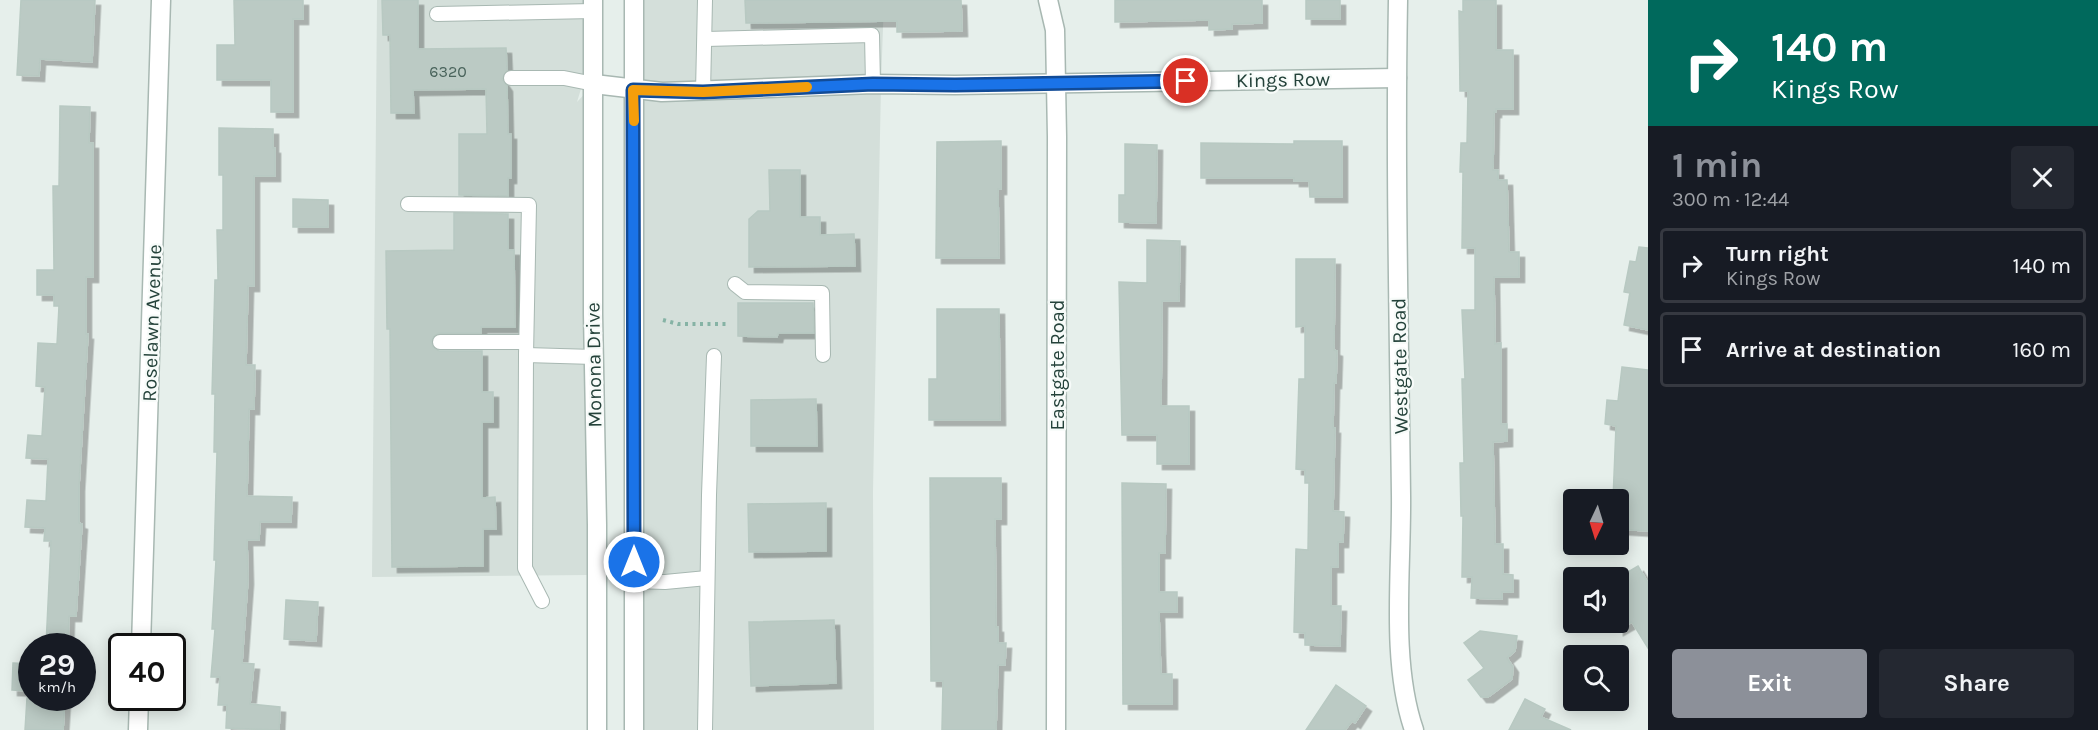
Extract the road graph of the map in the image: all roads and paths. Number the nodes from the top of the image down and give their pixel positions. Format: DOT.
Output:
graph roads {
  1 [pos="161,0"];
  2 [pos="634,0"];
  3 [pos="705,0"];
  4 [pos="1048,0"];
  5 [pos="1398,0"];
  6 [pos="593,6"];
  7 [pos="436,15"];
  8 [pos="706,39"];
  9 [pos="511,78"];
  10 [pos="1396,78"];
  11 [pos="1055,83"];
  12 [pos="594,84"];
  13 [pos="873,84"];
  14 [pos="633,90"];
  15 [pos="703,92"];
  16 [pos="408,204"];
  17 [pos="735,284"];
  18 [pos="663,320"];
  19 [pos="730,324"];
  20 [pos="440,342"];
  21 [pos="526,349"];
  22 [pos="823,355"];
  23 [pos="714,356"];
  24 [pos="594,357"];
  25 [pos="707,578"];
  26 [pos="634,581"];
  27 [pos="542,601"];
  28 [pos="141,633"];
  29 [pos="139,711"];
  30 [pos="138,730"];
  31 [pos="597,730"];
  32 [pos="634,730"];
  33 [pos="705,730"];
  34 [pos="1056,730"];
  35 [pos="1414,730"];
  1 -- 28 [label="street, Roselawn Avenue"];
  2 -- 14 [label="street, Monona Drive"];
  3 -- 8 [label="lane"];
  4 -- 11 [label="street, Eastgate Road"];
  5 -- 10 [label="street, Westgate Road"];
  6 -- 7 [label="lane"];
  6 -- 12 [label="street, Monona Drive"];
  8 -- 13 [label="lane"];
  8 -- 15 [label="lane"];
  9 -- 12 [label="lane"];
  10 -- 11 [label="street, Kings Row"];
  10 -- 35 [label="street, Westgate Road"];
  11 -- 13 [label="street, Kings Row"];
  11 -- 34 [label="street, Eastgate Road"];
  12 -- 14 [label="street, Kings Row"];
  12 -- 24 [label="street, Monona Drive"];
  13 -- 15 [label="street, Kings Row"];
  14 -- 15 [label="street, Kings Row"];
  14 -- 26 [label="street, Monona Drive"];
  16 -- 21 [label="lane"];
  17 -- 22 [label="lane"];
  18 -- 19 [label="path"];
  20 -- 21 [label="lane"];
  21 -- 24 [label="lane"];
  21 -- 27 [label="lane"];
  23 -- 25 [label="lane"];
  24 -- 31 [label="street, Monona Drive"];
  25 -- 26 [label="lane"];
  25 -- 33 [label="lane"];
  26 -- 32 [label="street, Monona Drive"];
  29 -- 30 [label="street"];
}
